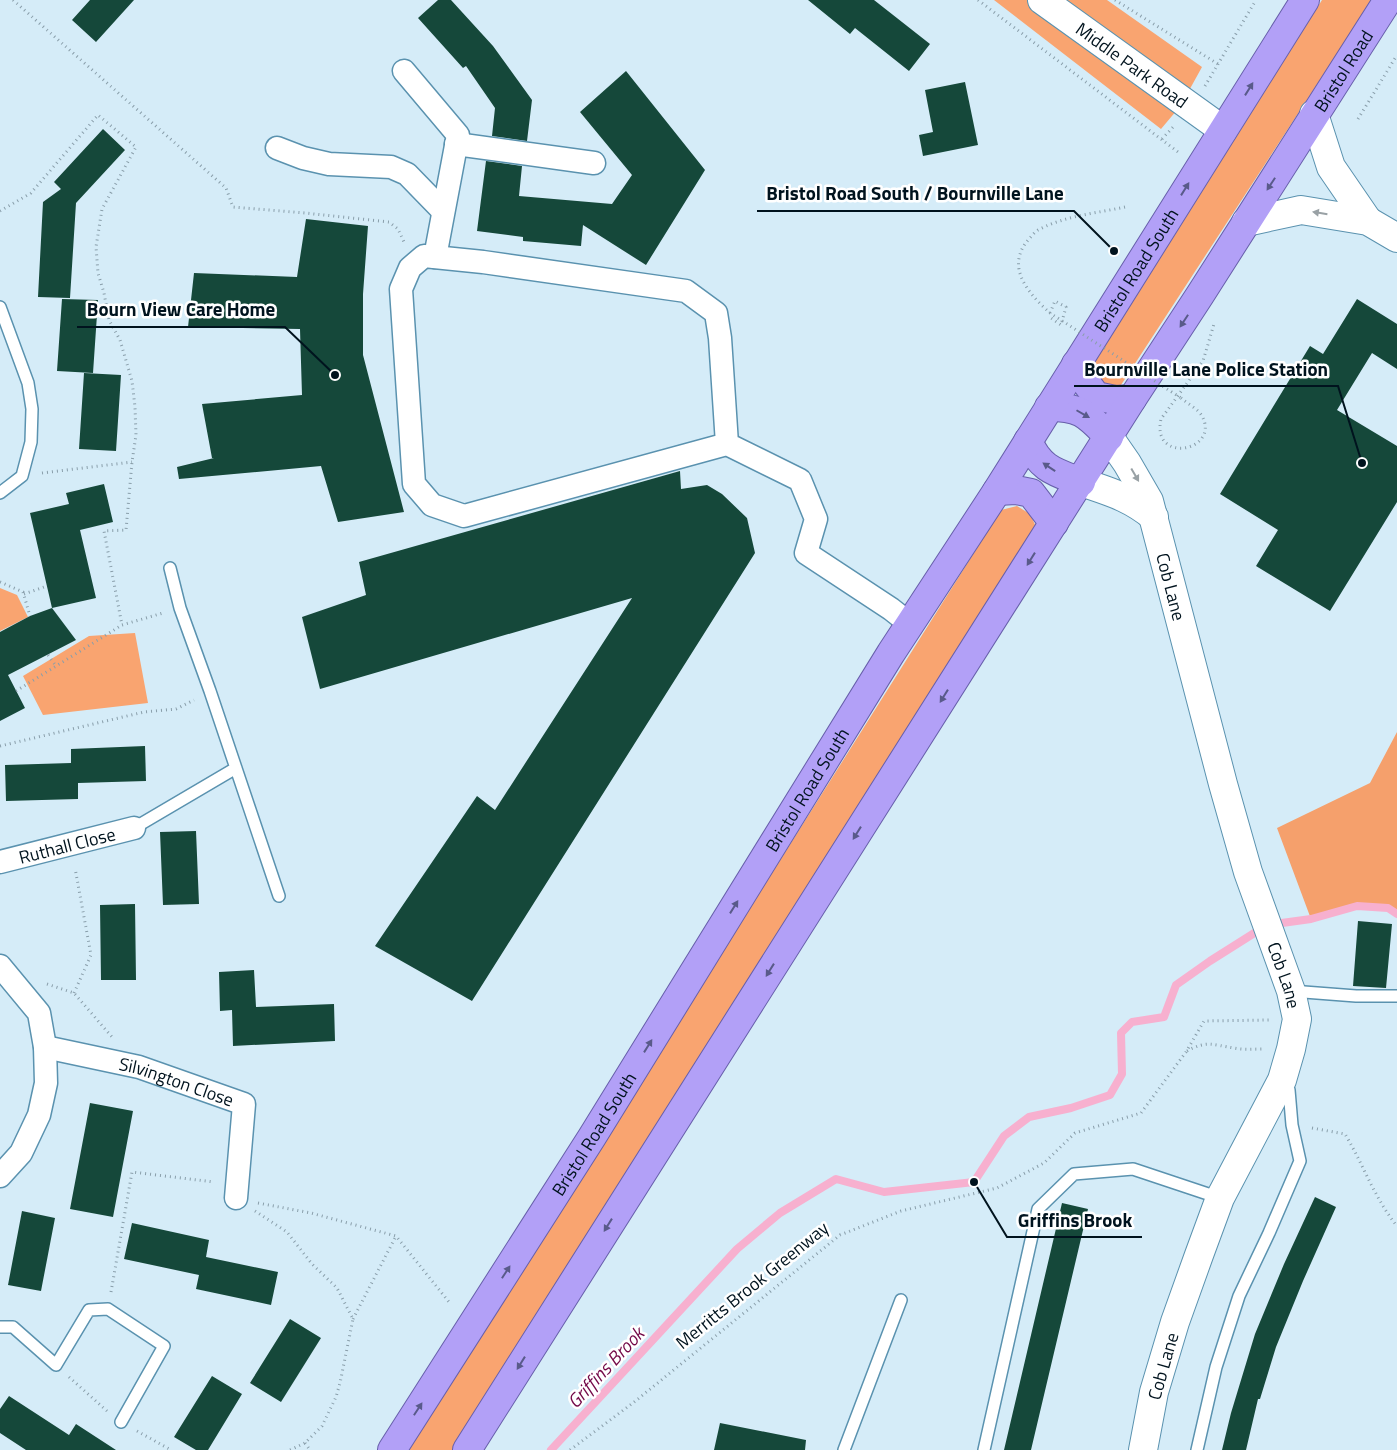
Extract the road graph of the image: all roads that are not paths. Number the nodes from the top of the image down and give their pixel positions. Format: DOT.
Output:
graph roads {
  1 [pos="1042,0"];
  2 [pos="1305,0"];
  3 [pos="1388,0"];
  4 [pos="404,72"];
  5 [pos="1314,114"];
  6 [pos="1222,130"];
  7 [pos="456,144"];
  8 [pos="277,148"];
  9 [pos="594,163"];
  10 [pos="443,211"];
  11 [pos="1368,221"];
  12 [pos="1246,222"];
  13 [pos="1397,238"];
  14 [pos="435,257"];
  15 [pos="0,307"];
  16 [pos="1076,364"];
  17 [pos="1132,399"];
  18 [pos="1049,408"];
  19 [pos="1109,437"];
  20 [pos="1028,441"];
  21 [pos="727,444"];
  22 [pos="1081,482"];
  23 [pos="997,491"];
  24 [pos="0,494"];
  25 [pos="1154,517"];
  26 [pos="1054,523"];
  27 [pos="170,568"];
  28 [pos="910,624"];
  29 [pos="236,768"];
  30 [pos="134,828"];
  31 [pos="0,862"];
  32 [pos="279,896"];
  33 [pos="2,968"];
  34 [pos="1292,991"];
  35 [pos="1397,996"];
  36 [pos="45,1047"];
  37 [pos="1282,1080"];
  38 [pos="0,1176"];
  39 [pos="236,1191"];
  40 [pos="1220,1198"];
  41 [pos="901,1300"];
  42 [pos="0,1327"];
  43 [pos="121,1422"];
  44 [pos="392,1450"];
  45 [pos="466,1450"];
  46 [pos="844,1450"];
  47 [pos="984,1450"];
  48 [pos="1143,1450"];
  49 [pos="1197,1450"];
  1 -- 6 [label="street, Middle Park Road"];
  6 -- 2 [label="highway, one-way"];
  3 -- 5 [label="highway, Bristol Road"];
  4 -- 7 [label="street"];
  5 -- 11 [label="street"];
  5 -- 12 [label="highway, Bristol Road, one-way"];
  16 -- 6 [label="highway, Bristol Road South, one-way"];
  7 -- 9 [label="street"];
  7 -- 10 [label="street"];
  8 -- 10 [label="street"];
  10 -- 14 [label="street"];
  11 -- 12 [label="street, one-way"];
  11 -- 13 [label="street"];
  12 -- 17 [label="highway, one-way"];
  14 -- 21 [label="street"];
  14 -- 21 [label="street"];
  15 -- 24 [label="lane"];
  16 -- 17 [label="highway"];
  16 -- 18 [label="highway, Bristol Road South"];
  17 -- 19 [label="highway"];
  18 -- 19 [label="highway, one-way"];
  18 -- 20 [label="highway, Bristol Road South"];
  19 -- 22 [label="highway"];
  19 -- 25 [label="street, Cob Lane, one-way"];
  22 -- 20 [label="highway, one-way"];
  20 -- 23 [label="highway, Bristol Road South"];
  21 -- 28 [label="street"];
  22 -- 25 [label="street"];
  22 -- 26 [label="highway"];
  23 -- 26 [label="highway"];
  23 -- 28 [label="highway, Bristol Road South"];
  25 -- 34 [label="street, Cob Lane"];
  26 -- 45 [label="highway, one-way"];
  27 -- 29 [label="lane"];
  44 -- 28 [label="highway, Bristol Road South, one-way"];
  29 -- 30 [label="lane"];
  29 -- 32 [label="lane"];
  30 -- 31 [label="street, Ruthall Close"];
  33 -- 36 [label="street"];
  34 -- 35 [label="lane"];
  34 -- 37 [label="street, Cob Lane"];
  36 -- 38 [label="street"];
  36 -- 39 [label="street, Silvington Close"];
  37 -- 40 [label="street, Cob Lane"];
  37 -- 49 [label="lane"];
  40 -- 47 [label="lane"];
  40 -- 48 [label="street, Cob Lane"];
  41 -- 46 [label="lane"];
  42 -- 43 [label="lane"];
}
